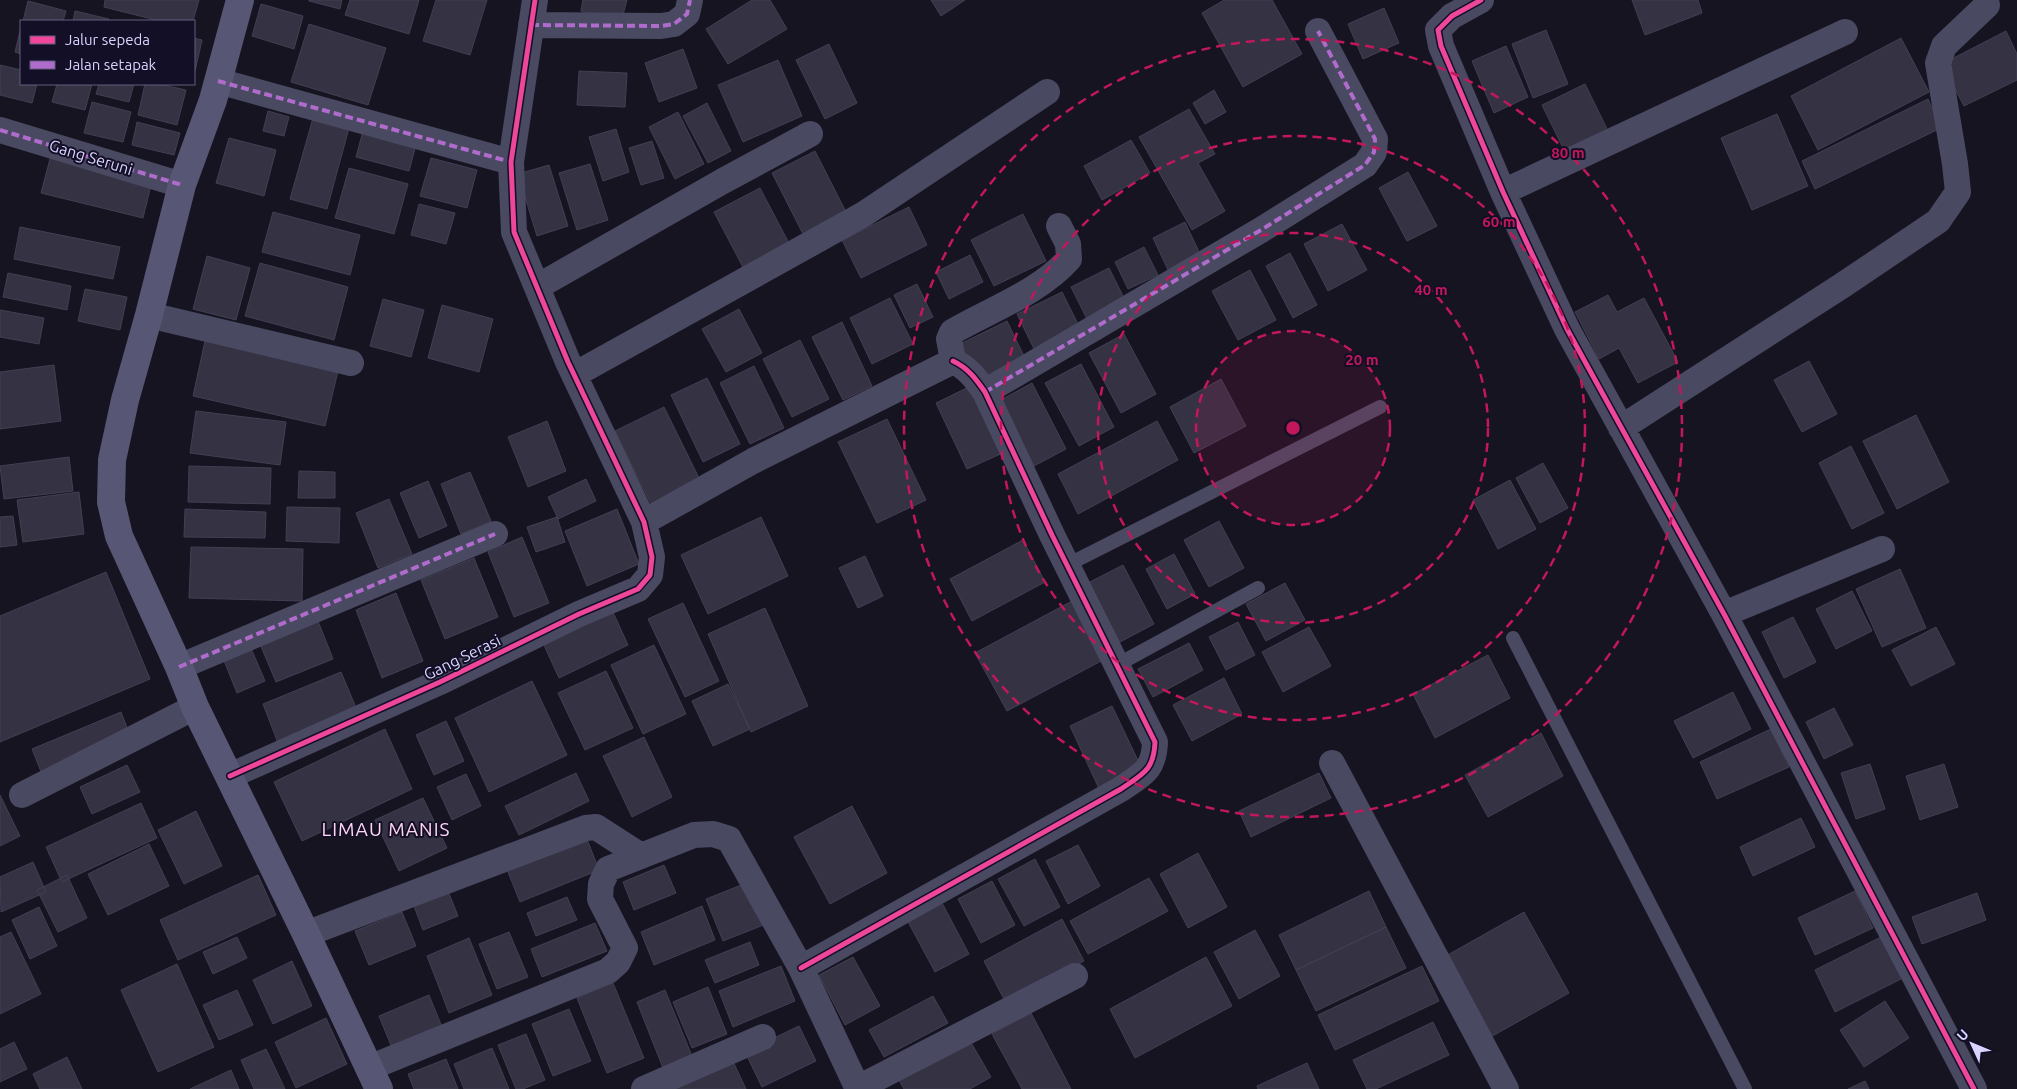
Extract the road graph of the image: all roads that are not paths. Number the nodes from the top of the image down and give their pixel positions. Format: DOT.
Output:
graph roads {
  1 [pos="240,0"];
  2 [pos="535,0"];
  3 [pos="690,0"];
  4 [pos="1481,0"];
  5 [pos="1987,6"];
  6 [pos="531,25"];
  7 [pos="1318,31"];
  8 [pos="1845,32"];
  9 [pos="218,81"];
  10 [pos="1047,92"];
  11 [pos="0,130"];
  12 [pos="810,134"];
  13 [pos="511,162"];
  14 [pos="182,185"];
  15 [pos="1503,192"];
  16 [pos="1059,226"];
  17 [pos="537,287"];
  18 [pos="149,315"];
  19 [pos="953,361"];
  20 [pos="351,363"];
  21 [pos="574,375"];
  22 [pos="985,392"];
  23 [pos="1380,407"];
  24 [pos="1621,428"];
  25 [pos="644,522"];
  26 [pos="495,534"];
  27 [pos="1882,549"];
  28 [pos="1066,565"];
  29 [pos="1258,588"];
  30 [pos="1724,614"];
  31 [pos="1513,638"];
  32 [pos="1116,665"];
  33 [pos="180,667"];
  34 [pos="195,707"];
  35 [pos="1332,763"];
  36 [pos="230,776"];
  37 [pos="22,796"];
  38 [pos="640,856"];
  39 [pos="306,934"];
  40 [pos="801,968"];
  41 [pos="1075,976"];
  42 [pos="763,1037"];
  43 [pos="374,1079"];
  44 [pos="644,1089"];
  45 [pos="858,1089"];
  46 [pos="1506,1089"];
  47 [pos="1745,1089"];
  48 [pos="1974,1089"];
  1 -- 9 [label="main road"];
  2 -- 6 [label="street, Gang Serasi"];
  3 -- 6 [label="street"];
  4 -- 15 [label="street"];
  5 -- 24 [label="street"];
  6 -- 13 [label="street, Gang Serasi"];
  7 -- 22 [label="street"];
  8 -- 15 [label="street"];
  9 -- 13 [label="street"];
  9 -- 14 [label="main road"];
  10 -- 21 [label="street"];
  11 -- 14 [label="street, Gang Seruni"];
  12 -- 17 [label="street"];
  13 -- 17 [label="street, Gang Serasi"];
  14 -- 18 [label="main road"];
  15 -- 24 [label="street"];
  16 -- 19 [label="street"];
  17 -- 21 [label="street, Gang Serasi"];
  18 -- 20 [label="street"];
  18 -- 33 [label="main road"];
  19 -- 22 [label="street"];
  19 -- 25 [label="street"];
  21 -- 25 [label="street, Gang Serasi"];
  22 -- 28 [label="street"];
  23 -- 28 [label="lane"];
  24 -- 30 [label="street"];
  25 -- 36 [label="street, Gang Serasi"];
  26 -- 33 [label="street"];
  27 -- 30 [label="street"];
  28 -- 32 [label="street"];
  29 -- 32 [label="lane"];
  30 -- 48 [label="street"];
  31 -- 47 [label="lane"];
  32 -- 40 [label="street"];
  33 -- 34 [label="main road"];
  34 -- 36 [label="main road"];
  34 -- 37 [label="street"];
  35 -- 46 [label="street"];
  36 -- 39 [label="main road"];
  38 -- 39 [label="street"];
  38 -- 40 [label="street"];
  38 -- 43 [label="street"];
  39 -- 43 [label="main road"];
  40 -- 45 [label="street"];
  41 -- 45 [label="street"];
  42 -- 44 [label="street"];
}
